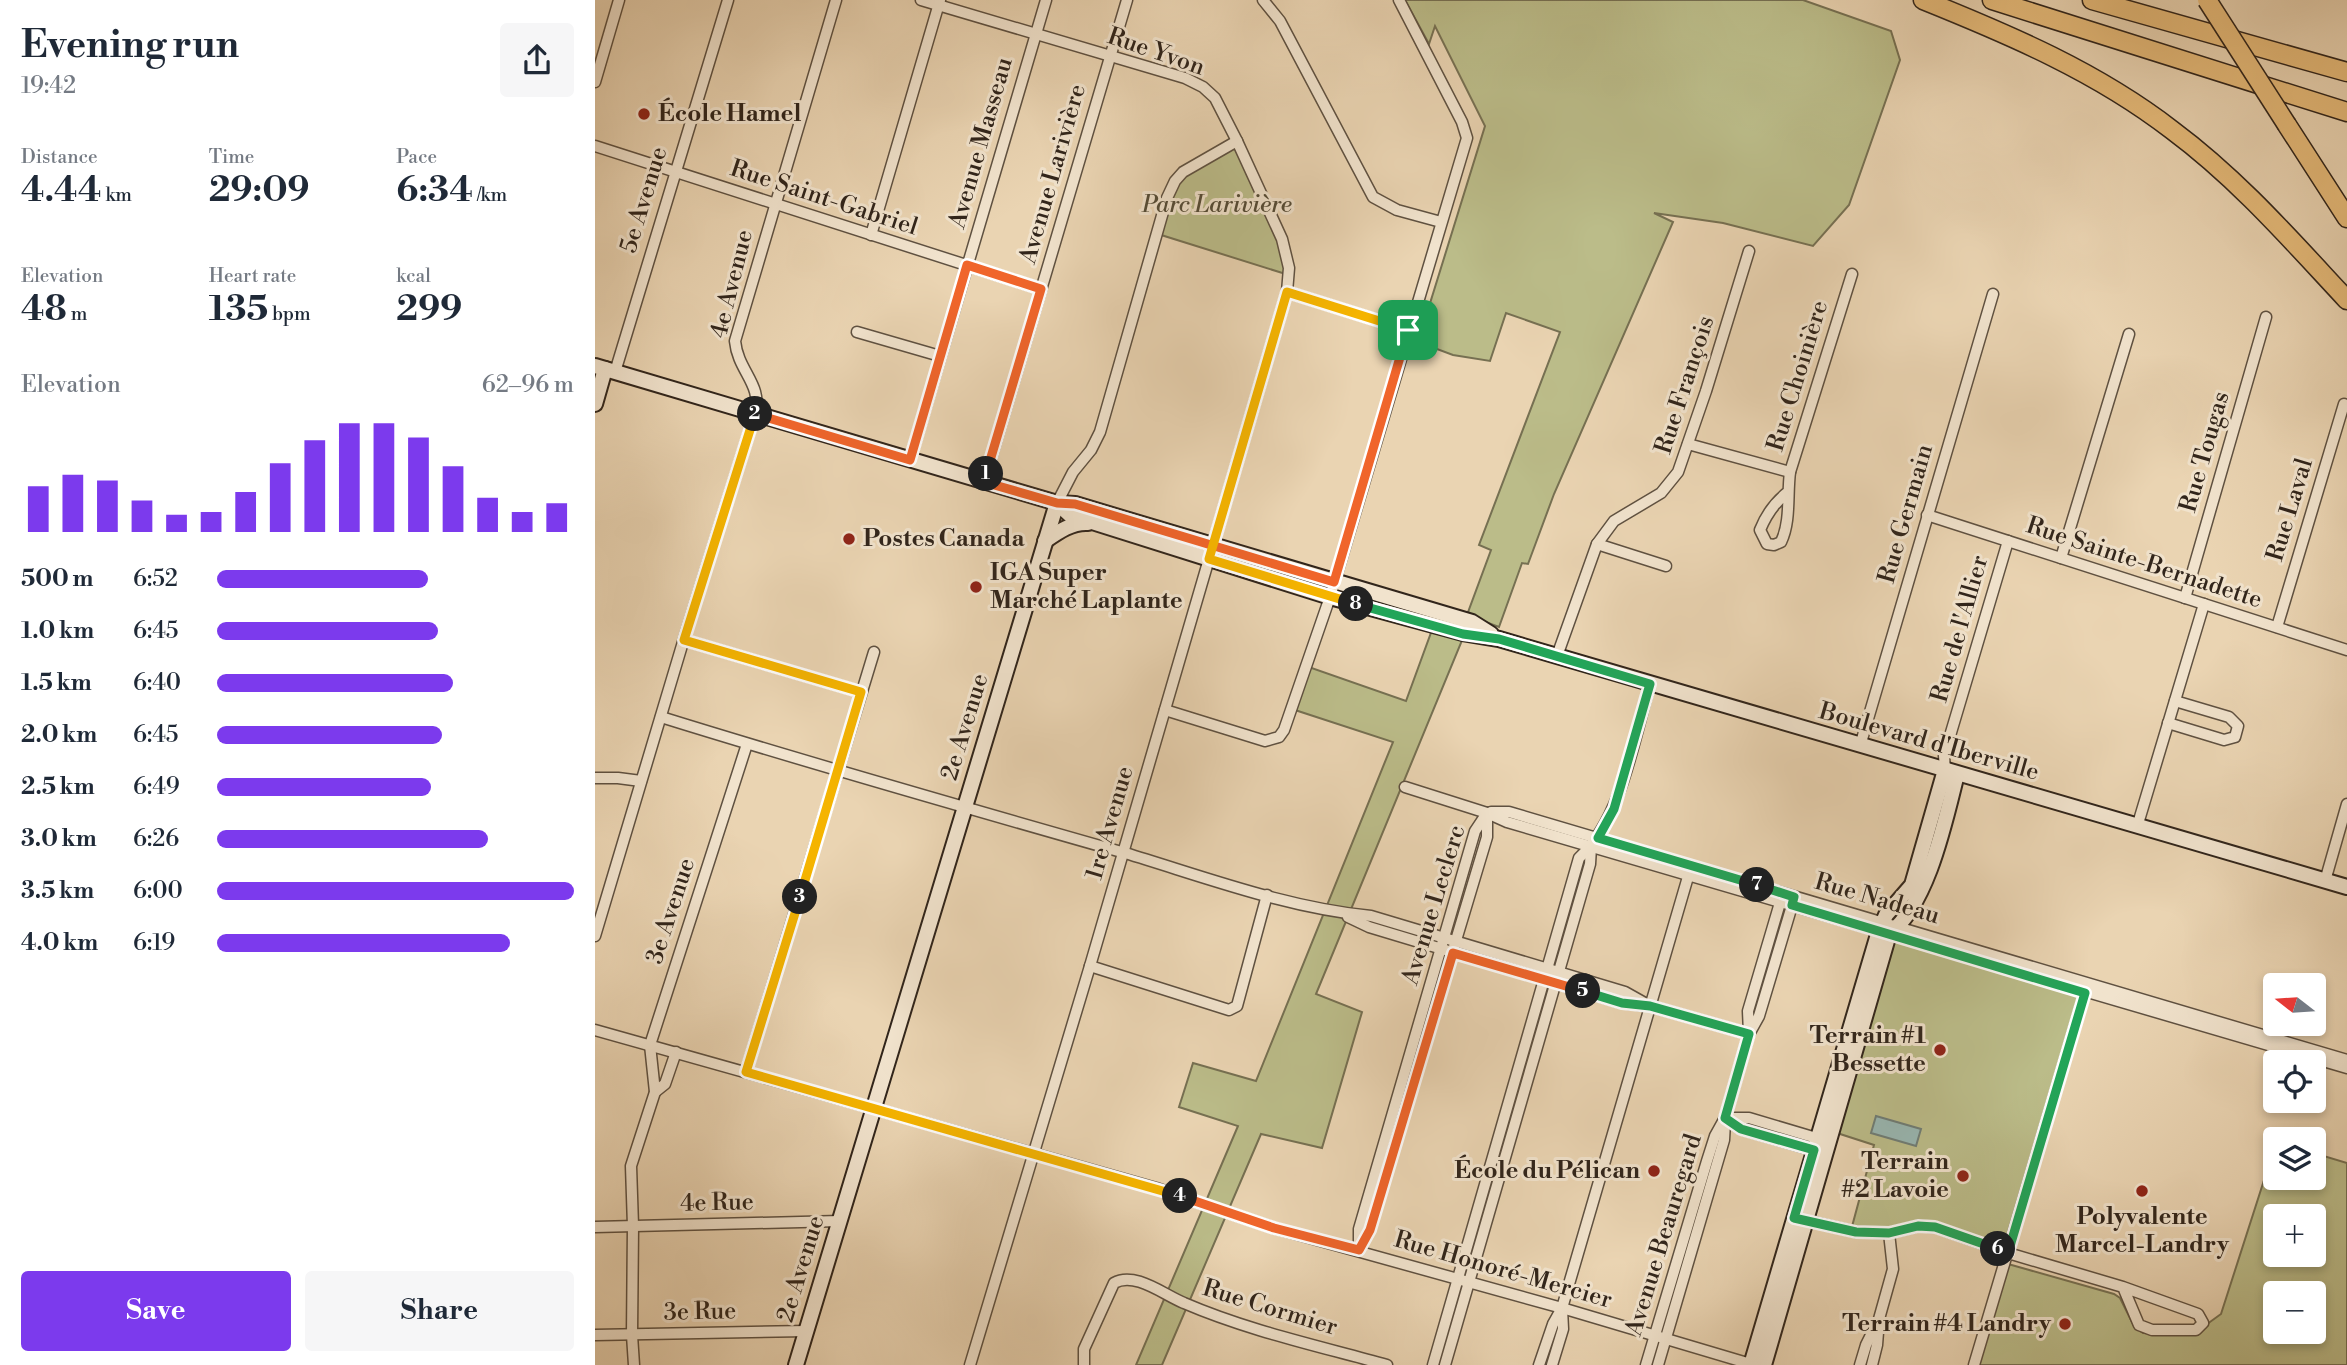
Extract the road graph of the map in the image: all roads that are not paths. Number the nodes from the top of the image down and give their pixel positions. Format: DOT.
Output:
graph roads {
  1 [pos="619,0"];
  2 [pos="728,0"];
  3 [pos="836,0"];
  4 [pos="921,0"];
  5 [pos="1046,0"];
  6 [pos="1127,0"];
  7 [pos="1263,0"];
  8 [pos="1399,0"];
  9 [pos="1923,0"];
  10 [pos="1991,0"];
  11 [pos="2092,0"];
  12 [pos="2207,0"];
  13 [pos="939,3"];
  14 [pos="1035,35"];
  15 [pos="1110,58"];
  16 [pos="2347,72"];
  17 [pos="595,82"];
  18 [pos="2347,112"];
  19 [pos="1237,141"];
  20 [pos="595,146"];
  21 [pos="676,172"];
  22 [pos="774,204"];
  23 [pos="2347,218"];
  24 [pos="1441,222"];
  25 [pos="871,235"];
  26 [pos="1749,251"];
  27 [pos="967,265"];
  28 [pos="1852,274"];
  29 [pos="1041,289"];
  30 [pos="1287,292"];
  31 [pos="1993,295"];
  32 [pos="2347,300"];
  33 [pos="2266,317"];
  34 [pos="1408,330"];
  35 [pos="857,332"];
  36 [pos="2129,334"];
  37 [pos="940,356"];
  38 [pos="605,369"];
  39 [pos="595,404"];
  40 [pos="2344,404"];
  41 [pos="755,414"];
  42 [pos="1688,444"];
  43 [pos="910,460"];
  44 [pos="1790,472"];
  45 [pos="984,482"];
  46 [pos="1788,492"];
  47 [pos="1057,503"];
  48 [pos="1927,515"];
  49 [pos="1094,523"];
  50 [pos="1045,541"];
  51 [pos="2008,541"];
  52 [pos="1597,544"];
  53 [pos="1211,551"];
  54 [pos="2061,558"];
  55 [pos="1666,566"];
  56 [pos="1334,582"];
  57 [pos="1330,597"];
  58 [pos="2185,598"];
  59 [pos="2204,604"];
  60 [pos="2277,627"];
  61 [pos="1499,639"];
  62 [pos="684,640"];
  63 [pos="2347,650"];
  64 [pos="874,652"];
  65 [pos="1557,656"];
  66 [pos="1650,684"];
  67 [pos="861,692"];
  68 [pos="2175,701"];
  69 [pos="1165,710"];
  70 [pos="661,717"];
  71 [pos="2168,723"];
  72 [pos="747,744"];
  73 [pos="1860,746"];
  74 [pos="838,771"];
  75 [pos="1951,772"];
  76 [pos="595,778"];
  77 [pos="641,781"];
  78 [pos="1405,787"];
  79 [pos="2347,803"];
  80 [pos="964,809"];
  81 [pos="1487,813"];
  82 [pos="2137,827"];
  83 [pos="1594,843"];
  84 [pos="1123,853"];
  85 [pos="1690,871"];
  86 [pos="2325,881"];
  87 [pos="2347,887"];
  88 [pos="1267,895"];
  89 [pos="1781,897"];
  90 [pos="1793,901"];
  91 [pos="1341,913"];
  92 [pos="1887,929"];
  93 [pos="595,936"];
  94 [pos="1444,938"];
  95 [pos="1455,941"];
  96 [pos="1441,948"];
  97 [pos="1453,953"];
  98 [pos="1090,967"];
  99 [pos="1547,969"];
  100 [pos="1559,971"];
  101 [pos="1543,979"];
  102 [pos="1555,982"];
  103 [pos="2086,988"];
  104 [pos="1650,1006"];
  105 [pos="1419,1024"];
  106 [pos="1430,1028"];
  107 [pos="595,1030"];
  108 [pos="1749,1034"];
  109 [pos="650,1045"];
  110 [pos="2293,1048"];
  111 [pos="676,1052"];
  112 [pos="2347,1060"];
  113 [pos="2347,1068"];
  114 [pos="746,1072"];
  115 [pos="655,1092"];
  116 [pos="874,1107"];
  117 [pos="1725,1118"];
  118 [pos="1502,1124"];
  119 [pos="1515,1127"];
  120 [pos="1822,1146"];
  121 [pos="1034,1153"];
  122 [pos="1379,1181"];
  123 [pos="1800,1219"];
  124 [pos="839,1221"];
  125 [pos="633,1226"];
  126 [pos="595,1227"];
  127 [pos="1889,1233"];
  128 [pos="1359,1250"];
  129 [pos="2008,1253"];
  130 [pos="1458,1279"];
  131 [pos="1469,1282"];
  132 [pos="2123,1287"];
  133 [pos="1562,1308"];
  134 [pos="1879,1319"];
  135 [pos="807,1331"];
  136 [pos="595,1335"];
  137 [pos="632,1335"];
  138 [pos="1654,1336"];
  139 [pos="1665,1339"];
  140 [pos="635,1365"];
  141 [pos="796,1365"];
  142 [pos="970,1365"];
  143 [pos="1084,1365"];
  144 [pos="1387,1365"];
  145 [pos="1433,1365"];
  146 [pos="1445,1365"];
  147 [pos="1539,1365"];
  148 [pos="1552,1365"];
  149 [pos="1646,1365"];
  150 [pos="1658,1365"];
  151 [pos="1752,1365"];
  152 [pos="1764,1365"];
  153 [pos="1860,1365"];
  154 [pos="1872,1365"];
  155 [pos="1974,1365"];
  1 -- 17 [label="street"];
  2 -- 21 [label="street, 5e Avenue"];
  3 -- 22 [label="street, 4e Avenue"];
  4 -- 13 [label="street, Rue Yvon"];
  5 -- 14 [label="street, Avenue Masseau"];
  6 -- 15 [label="street, Avenue Larivière"];
  7 -- 24 [label="street"];
  8 -- 24 [label="street"];
  9 -- 32 [label="highway"];
  10 -- 18 [label="highway"];
  11 -- 16 [label="highway"];
  12 -- 23 [label="highway, bridge"];
  13 -- 14 [label="street, Rue Yvon"];
  13 -- 25 [label="street"];
  14 -- 15 [label="street, Rue Yvon"];
  14 -- 27 [label="street, Avenue Masseau"];
  15 -- 19 [label="street, Rue Yvon"];
  15 -- 29 [label="street, Avenue Larivière"];
  19 -- 30 [label="street, Rue Yvon"];
  19 -- 47 [label="street, 2e Avenue"];
  20 -- 21 [label="street, Rue Saint-Gabriel"];
  21 -- 22 [label="street, Rue Saint-Gabriel"];
  21 -- 38 [label="street, 5e Avenue"];
  22 -- 25 [label="street, Rue Saint-Gabriel"];
  22 -- 41 [label="street, 4e Avenue"];
  24 -- 34 [label="street"];
  25 -- 27 [label="street, Rue Saint-Gabriel"];
  26 -- 42 [label="street, Rue François"];
  27 -- 29 [label="street, Rue Saint-Gabriel"];
  27 -- 37 [label="street, Avenue Masseau"];
  28 -- 44 [label="street, Rue Choinière"];
  29 -- 45 [label="street, Avenue Larivière"];
  30 -- 34 [label="street"];
  30 -- 53 [label="street, 1re Avenue"];
  31 -- 48 [label="street, Rue Germain"];
  33 -- 58 [label="street, Rue Tougas"];
  34 -- 56 [label="street"];
  35 -- 37 [label="street"];
  36 -- 54 [label="street"];
  37 -- 43 [label="street, Avenue Masseau"];
  38 -- 39 [label="street, 5e Avenue"];
  38 -- 41 [label="street, Boulevard d'Iberville"];
  40 -- 60 [label="street, Rue Laval"];
  41 -- 43 [label="street, Boulevard d'Iberville"];
  41 -- 62 [label="street, 4e Avenue"];
  42 -- 44 [label="street"];
  42 -- 52 [label="street, Rue François"];
  43 -- 45 [label="street, Boulevard d'Iberville"];
  44 -- 46 [label="street, Rue Choinière"];
  45 -- 47 [label="street, Boulevard d'Iberville"];
  46 -- 46 [label="street, Rue Choinière"];
  47 -- 49 [label="street, Boulevard d'Iberville"];
  47 -- 50 [label="street, 2e Avenue"];
  47 -- 53 [label="street, Boulevard d'Iberville"];
  48 -- 51 [label="street, Rue Sainte-Bernadette"];
  48 -- 73 [label="street, Rue Germain"];
  49 -- 50 [label="street"];
  49 -- 53 [label="street, Boulevard d'Iberville"];
  50 -- 80 [label="street, 2e Avenue"];
  51 -- 54 [label="street, Rue Sainte-Bernadette"];
  51 -- 75 [label="street, Rue de l'Allier"];
  52 -- 55 [label="street"];
  52 -- 65 [label="street, Rue François"];
  53 -- 56 [label="street, Boulevard d'Iberville"];
  53 -- 57 [label="street, Boulevard d'Iberville"];
  53 -- 69 [label="street, 1re Avenue"];
  54 -- 58 [label="street, Rue Sainte-Bernadette"];
  56 -- 57 [label="street"];
  56 -- 61 [label="street, Boulevard d'Iberville"];
  57 -- 61 [label="street, Boulevard d'Iberville"];
  57 -- 69 [label="street"];
  58 -- 59 [label="street, Rue Sainte-Bernadette"];
  59 -- 60 [label="street, Rue Sainte-Bernadette"];
  59 -- 68 [label="street"];
  60 -- 63 [label="street, Rue Sainte-Bernadette"];
  61 -- 65 [label="street, Boulevard d'Iberville"];
  62 -- 67 [label="street"];
  62 -- 70 [label="street, 4e Avenue"];
  64 -- 67 [label="street"];
  65 -- 66 [label="street, Boulevard d'Iberville"];
  66 -- 73 [label="street, Boulevard d'Iberville"];
  66 -- 83 [label="street"];
  67 -- 74 [label="street"];
  68 -- 71 [label="street"];
  68 -- 71 [label="street"];
  69 -- 84 [label="street, 1re Avenue"];
  70 -- 72 [label="street"];
  70 -- 77 [label="street, 4e Avenue"];
  71 -- 82 [label="street"];
  72 -- 74 [label="street"];
  72 -- 109 [label="street, 3e Avenue"];
  73 -- 75 [label="street, Boulevard d'Iberville"];
  74 -- 80 [label="street"];
  74 -- 114 [label="street"];
  75 -- 82 [label="street, Boulevard d'Iberville"];
  75 -- 92 [label="street"];
  76 -- 77 [label="street"];
  77 -- 93 [label="street, 4e Avenue"];
  78 -- 81 [label="street, Rue Nadeau"];
  79 -- 86 [label="street"];
  80 -- 84 [label="street"];
  80 -- 116 [label="street, 2e Avenue"];
  81 -- 83 [label="street, Rue Nadeau"];
  81 -- 94 [label="street, Avenue Leclerc"];
  81 -- 95 [label="street, Avenue Leclerc"];
  82 -- 86 [label="street, Boulevard d'Iberville"];
  83 -- 85 [label="street, Rue Nadeau"];
  83 -- 99 [label="street"];
  83 -- 100 [label="street"];
  84 -- 88 [label="street"];
  84 -- 98 [label="street, 1re Avenue"];
  85 -- 89 [label="street, Rue Nadeau"];
  85 -- 104 [label="street"];
  86 -- 87 [label="street, Boulevard d'Iberville"];
  88 -- 91 [label="street"];
  88 -- 98 [label="street"];
  89 -- 90 [label="street, Rue Nadeau"];
  89 -- 108 [label="street, Avenue Beauregard"];
  90 -- 92 [label="street, Rue Nadeau"];
  90 -- 108 [label="street, Avenue Beauregard"];
  91 -- 94 [label="street"];
  91 -- 96 [label="street"];
  92 -- 103 [label="street, Rue Nadeau"];
  92 -- 120 [label="street"];
  94 -- 95 [label="street"];
  94 -- 96 [label="street, Avenue Leclerc"];
  95 -- 97 [label="street, Avenue Leclerc"];
  95 -- 99 [label="street"];
  96 -- 97 [label="street"];
  96 -- 105 [label="street, Avenue Leclerc"];
  97 -- 101 [label="street"];
  97 -- 106 [label="street, Avenue Leclerc"];
  98 -- 121 [label="street, 1re Avenue"];
  99 -- 100 [label="street"];
  99 -- 101 [label="street"];
  100 -- 102 [label="street"];
  100 -- 104 [label="street"];
  101 -- 102 [label="street"];
  101 -- 118 [label="street"];
  102 -- 104 [label="street"];
  102 -- 119 [label="street"];
  103 -- 110 [label="street, Rue Nadeau"];
  103 -- 129 [label="street"];
  104 -- 108 [label="street"];
  104 -- 133 [label="street"];
  105 -- 106 [label="street, Avenue Leclerc"];
  105 -- 122 [label="street, Avenue Leclerc"];
  106 -- 122 [label="street, Avenue Leclerc"];
  107 -- 109 [label="street, Rue Honoré-Mercier"];
  108 -- 117 [label="street, Avenue Beauregard"];
  109 -- 111 [label="street, Rue Honoré-Mercier"];
  109 -- 115 [label="street, 3e Avenue"];
  110 -- 112 [label="street, Rue Nadeau"];
  110 -- 113 [label="street, Rue Nadeau"];
  111 -- 114 [label="street, Rue Honoré-Mercier"];
  111 -- 115 [label="street, 3e Avenue"];
  114 -- 116 [label="street, Rue Honoré-Mercier"];
  115 -- 125 [label="street, 3e Avenue"];
  116 -- 121 [label="street, Rue Honoré-Mercier"];
  116 -- 124 [label="street, 2e Avenue"];
  117 -- 120 [label="street"];
  117 -- 138 [label="street, Avenue Beauregard"];
  117 -- 139 [label="street, Avenue Beauregard"];
  118 -- 119 [label="street"];
  118 -- 130 [label="street"];
  119 -- 131 [label="street"];
  120 -- 123 [label="street"];
  121 -- 128 [label="street, Rue Honoré-Mercier"];
  121 -- 142 [label="street, 1re Avenue"];
  122 -- 128 [label="street, Avenue Leclerc"];
  123 -- 127 [label="street"];
  123 -- 151 [label="street"];
  123 -- 152 [label="street"];
  124 -- 125 [label="street, 4e Rue"];
  124 -- 135 [label="street, 2e Avenue"];
  125 -- 126 [label="street, 4e Rue"];
  125 -- 137 [label="street, 3e Avenue"];
  127 -- 129 [label="street"];
  127 -- 134 [label="street"];
  128 -- 130 [label="street, Rue Honoré-Mercier"];
  129 -- 132 [label="street"];
  129 -- 155 [label="street"];
  130 -- 131 [label="street, Rue Honoré-Mercier"];
  130 -- 145 [label="street"];
  131 -- 133 [label="street, Rue Honoré-Mercier"];
  131 -- 146 [label="street"];
  132 -- 132 [label="street"];
  133 -- 138 [label="street, Rue Honoré-Mercier"];
  133 -- 147 [label="street"];
  133 -- 148 [label="street"];
  134 -- 153 [label="street"];
  134 -- 154 [label="street"];
  135 -- 137 [label="street, 3e Rue"];
  135 -- 141 [label="street, 2e Avenue"];
  136 -- 137 [label="street, 3e Rue"];
  137 -- 140 [label="street, 3e Avenue"];
  138 -- 139 [label="street, Rue Honoré-Mercier"];
  138 -- 149 [label="street, Avenue Beauregard"];
  139 -- 150 [label="street, Avenue Beauregard"];
  139 -- 151 [label="street, Rue Honoré-Mercier"];
  143 -- 144 [label="street, Rue Cormier"];
}
